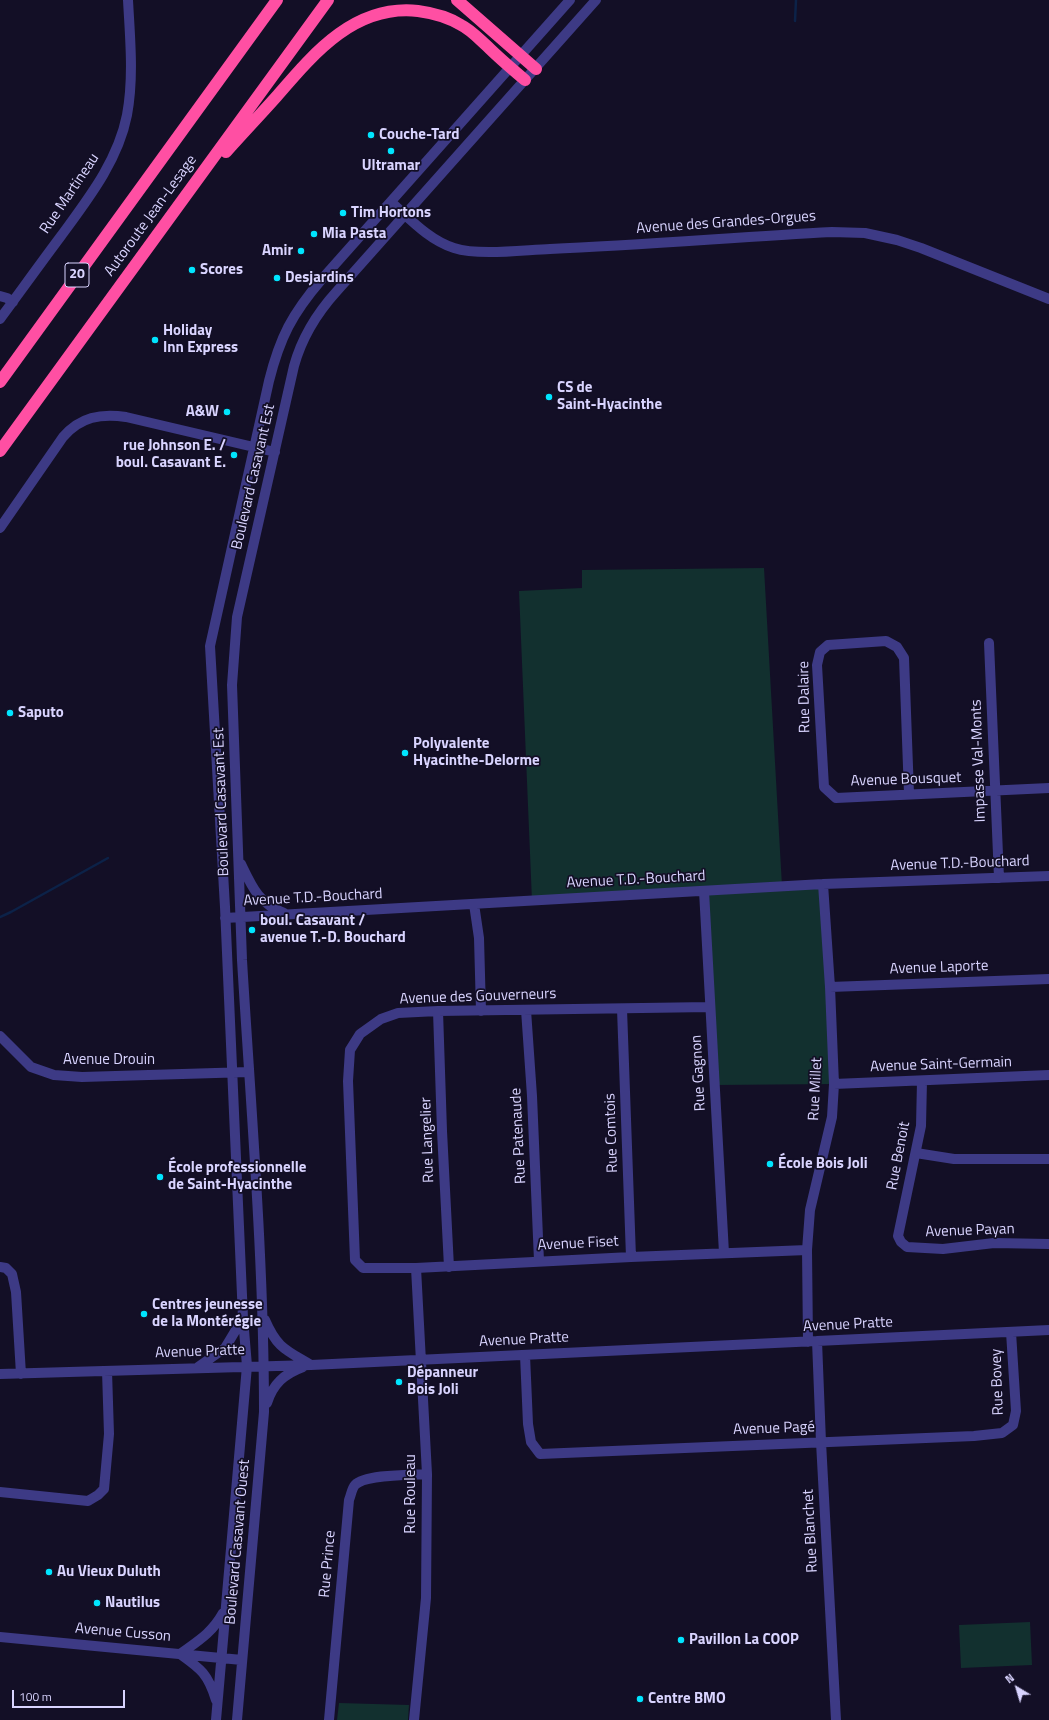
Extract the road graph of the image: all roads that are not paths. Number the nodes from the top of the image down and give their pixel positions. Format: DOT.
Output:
graph roads {
  1 [pos="128,0"];
  2 [pos="277,0"];
  3 [pos="328,0"];
  4 [pos="457,0"];
  5 [pos="570,0"];
  6 [pos="596,0"];
  7 [pos="521,56"];
  8 [pos="510,67"];
  9 [pos="536,68"];
  10 [pos="525,80"];
  11 [pos="183,198"];
  12 [pos="391,202"];
  13 [pos="405,215"];
  14 [pos="0,296"];
  15 [pos="1049,299"];
  16 [pos="13,302"];
  17 [pos="0,319"];
  18 [pos="0,382"];
  19 [pos="254,448"];
  20 [pos="0,451"];
  21 [pos="274,452"];
  22 [pos="0,528"];
  23 [pos="989,643"];
  24 [pos="1049,788"];
  25 [pos="995,791"];
  26 [pos="909,794"];
  27 [pos="836,798"];
  28 [pos="239,859"];
  29 [pos="1049,876"];
  30 [pos="999,878"];
  31 [pos="823,884"];
  32 [pos="704,891"];
  33 [pos="474,904"];
  34 [pos="288,914"];
  35 [pos="242,917"];
  36 [pos="225,918"];
  37 [pos="1049,979"];
  38 [pos="830,987"];
  39 [pos="710,1007"];
  40 [pos="622,1009"];
  41 [pos="526,1010"];
  42 [pos="481,1011"];
  43 [pos="438,1012"];
  44 [pos="0,1036"];
  45 [pos="249,1072"];
  46 [pos="232,1073"];
  47 [pos="1049,1075"];
  48 [pos="922,1081"];
  49 [pos="834,1084"];
  50 [pos="916,1153"];
  51 [pos="1049,1159"];
  52 [pos="898,1236"];
  53 [pos="1049,1244"];
  54 [pos="807,1250"];
  55 [pos="724,1253"];
  56 [pos="631,1256"];
  57 [pos="355,1260"];
  58 [pos="539,1261"];
  59 [pos="0,1267"];
  60 [pos="449,1267"];
  61 [pos="416,1268"];
  62 [pos="263,1316"];
  63 [pos="243,1318"];
  64 [pos="1049,1330"];
  65 [pos="1011,1332"];
  66 [pos="813,1342"];
  67 [pos="525,1355"];
  68 [pos="422,1359"];
  69 [pos="311,1365"];
  70 [pos="246,1366"];
  71 [pos="264,1366"];
  72 [pos="198,1367"];
  73 [pos="107,1370"];
  74 [pos="0,1374"];
  75 [pos="21,1374"];
  76 [pos="264,1412"];
  77 [pos="1008,1429"];
  78 [pos="821,1442"];
  79 [pos="427,1474"];
  80 [pos="0,1492"];
  81 [pos="225,1610"];
  82 [pos="0,1638"];
  83 [pos="180,1654"];
  84 [pos="221,1657"];
  85 [pos="242,1660"];
  86 [pos="217,1705"];
  87 [pos="216,1720"];
  88 [pos="237,1720"];
  89 [pos="329,1720"];
  90 [pos="414,1720"];
  91 [pos="836,1720"];
  1 -- 16 [label="street, Rue Martineau"];
  2 -- 18 [label="highway, Autoroute Jean-Lesage / 20"];
  3 -- 11 [label="highway, Autoroute Jean-Lesage"];
  4 -- 7 [label="highway"];
  5 -- 7 [label="street, Boulevard Casavant Est"];
  6 -- 9 [label="street, Boulevard Casavant Est"];
  7 -- 8 [label="street, Boulevard Casavant Est"];
  7 -- 9 [label="highway"];
  8 -- 10 [label="highway"];
  8 -- 11 [label="highway"];
  8 -- 12 [label="street, Boulevard Casavant Est"];
  9 -- 10 [label="street, Boulevard Casavant Est"];
  10 -- 13 [label="street, Boulevard Casavant Est"];
  11 -- 20 [label="highway, Autoroute Jean-Lesage"];
  12 -- 13 [label="street, Avenue des Grandes-Orgues"];
  12 -- 19 [label="street, Boulevard Casavant Est"];
  13 -- 15 [label="street, Avenue des Grandes-Orgues"];
  13 -- 21 [label="street, Boulevard Casavant Est"];
  14 -- 16 [label="street"];
  16 -- 17 [label="street, Rue Martineau"];
  19 -- 21 [label="street"];
  19 -- 22 [label="street"];
  19 -- 36 [label="street, Boulevard Casavant Est"];
  21 -- 28 [label="street, Boulevard Casavant Est"];
  23 -- 25 [label="street, Impasse Val-Monts"];
  24 -- 25 [label="street, Avenue Bousquet"];
  25 -- 26 [label="street, Avenue Bousquet"];
  25 -- 30 [label="street, Impasse Val-Monts"];
  26 -- 27 [label="street, Avenue Bousquet"];
  26 -- 27 [label="street, Rue Dalaire"];
  28 -- 34 [label="street"];
  28 -- 35 [label="street, Boulevard Casavant Est"];
  29 -- 30 [label="street, Avenue T.D.-Bouchard"];
  30 -- 31 [label="street, Avenue T.D.-Bouchard"];
  31 -- 32 [label="street, Avenue T.D.-Bouchard"];
  31 -- 38 [label="street, Rue Millet"];
  32 -- 33 [label="street, Avenue T.D.-Bouchard"];
  32 -- 39 [label="street, Rue Gagnon"];
  33 -- 34 [label="street, Avenue T.D.-Bouchard"];
  33 -- 42 [label="street"];
  34 -- 35 [label="street, Avenue T.D.-Bouchard"];
  35 -- 36 [label="street, Avenue T.D.-Bouchard"];
  35 -- 45 [label="street, Boulevard Casavant Est"];
  36 -- 46 [label="street, Boulevard Casavant Est"];
  37 -- 38 [label="street, Avenue Laporte"];
  38 -- 49 [label="street, Rue Millet"];
  39 -- 40 [label="street, Avenue des Gouverneurs"];
  39 -- 55 [label="street, Rue Gagnon"];
  40 -- 41 [label="street, Avenue des Gouverneurs"];
  40 -- 56 [label="street, Rue Comtois"];
  41 -- 42 [label="street, Avenue des Gouverneurs"];
  41 -- 58 [label="street, Rue Patenaude"];
  42 -- 43 [label="street, Avenue des Gouverneurs"];
  43 -- 57 [label="street, Avenue des Gouverneurs"];
  43 -- 60 [label="street, Rue Langelier"];
  44 -- 46 [label="street, Avenue Drouin"];
  45 -- 46 [label="street"];
  45 -- 62 [label="street, Boulevard Casavant Est"];
  46 -- 63 [label="street, Boulevard Casavant Est"];
  47 -- 48 [label="street, Avenue Saint-Germain"];
  48 -- 49 [label="street, Avenue Saint-Germain"];
  48 -- 50 [label="street, Rue Benoit"];
  49 -- 54 [label="street, Rue Millet"];
  50 -- 51 [label="street"];
  50 -- 52 [label="street, Rue Benoit"];
  52 -- 53 [label="street, Avenue Payan"];
  54 -- 55 [label="street, Avenue Fiset"];
  54 -- 66 [label="street, Rue Millet"];
  55 -- 56 [label="street, Avenue Fiset"];
  56 -- 58 [label="street, Avenue Fiset"];
  57 -- 61 [label="street, Avenue Fiset"];
  58 -- 60 [label="street, Avenue Fiset"];
  59 -- 75 [label="street"];
  60 -- 61 [label="street, Avenue Fiset"];
  61 -- 68 [label="street, Rue Rouleau"];
  62 -- 69 [label="street"];
  62 -- 71 [label="street, Boulevard Casavant Est"];
  63 -- 70 [label="street, Boulevard Casavant Est"];
  63 -- 72 [label="street"];
  64 -- 65 [label="street, Avenue Pratte"];
  65 -- 66 [label="street, Avenue Pratte"];
  65 -- 77 [label="street, Rue Bovey"];
  66 -- 67 [label="street, Avenue Pratte"];
  66 -- 78 [label="street, Rue Blanchet"];
  67 -- 68 [label="street, Avenue Pratte"];
  67 -- 78 [label="street, Avenue Pagé"];
  68 -- 69 [label="street, Avenue Pratte"];
  68 -- 79 [label="street, Rue Rouleau"];
  69 -- 71 [label="street, Avenue Pratte"];
  69 -- 76 [label="street"];
  70 -- 71 [label="street, Avenue Pratte"];
  70 -- 72 [label="street, Avenue Pratte"];
  70 -- 81 [label="street, Boulevard Casavant Ouest"];
  71 -- 76 [label="street, Boulevard Casavant Ouest"];
  72 -- 73 [label="street, Avenue Pratte"];
  73 -- 75 [label="street, Avenue Pratte"];
  73 -- 80 [label="street"];
  74 -- 75 [label="street, Avenue Pratte"];
  76 -- 85 [label="street, Boulevard Casavant Ouest"];
  77 -- 78 [label="street, Avenue Pagé"];
  78 -- 91 [label="street, Rue Blanchet"];
  79 -- 89 [label="street, Rue Prince"];
  79 -- 90 [label="street, Rue Rouleau"];
  81 -- 83 [label="street"];
  81 -- 84 [label="street, Boulevard Casavant Ouest"];
  82 -- 83 [label="street, Avenue Cusson"];
  83 -- 84 [label="street, Avenue Cusson"];
  83 -- 86 [label="street"];
  84 -- 85 [label="street, Avenue Cusson"];
  84 -- 86 [label="street, Boulevard Casavant Ouest"];
  85 -- 88 [label="street, Boulevard Casavant Ouest"];
  86 -- 87 [label="street, Boulevard Casavant Ouest"];
}
